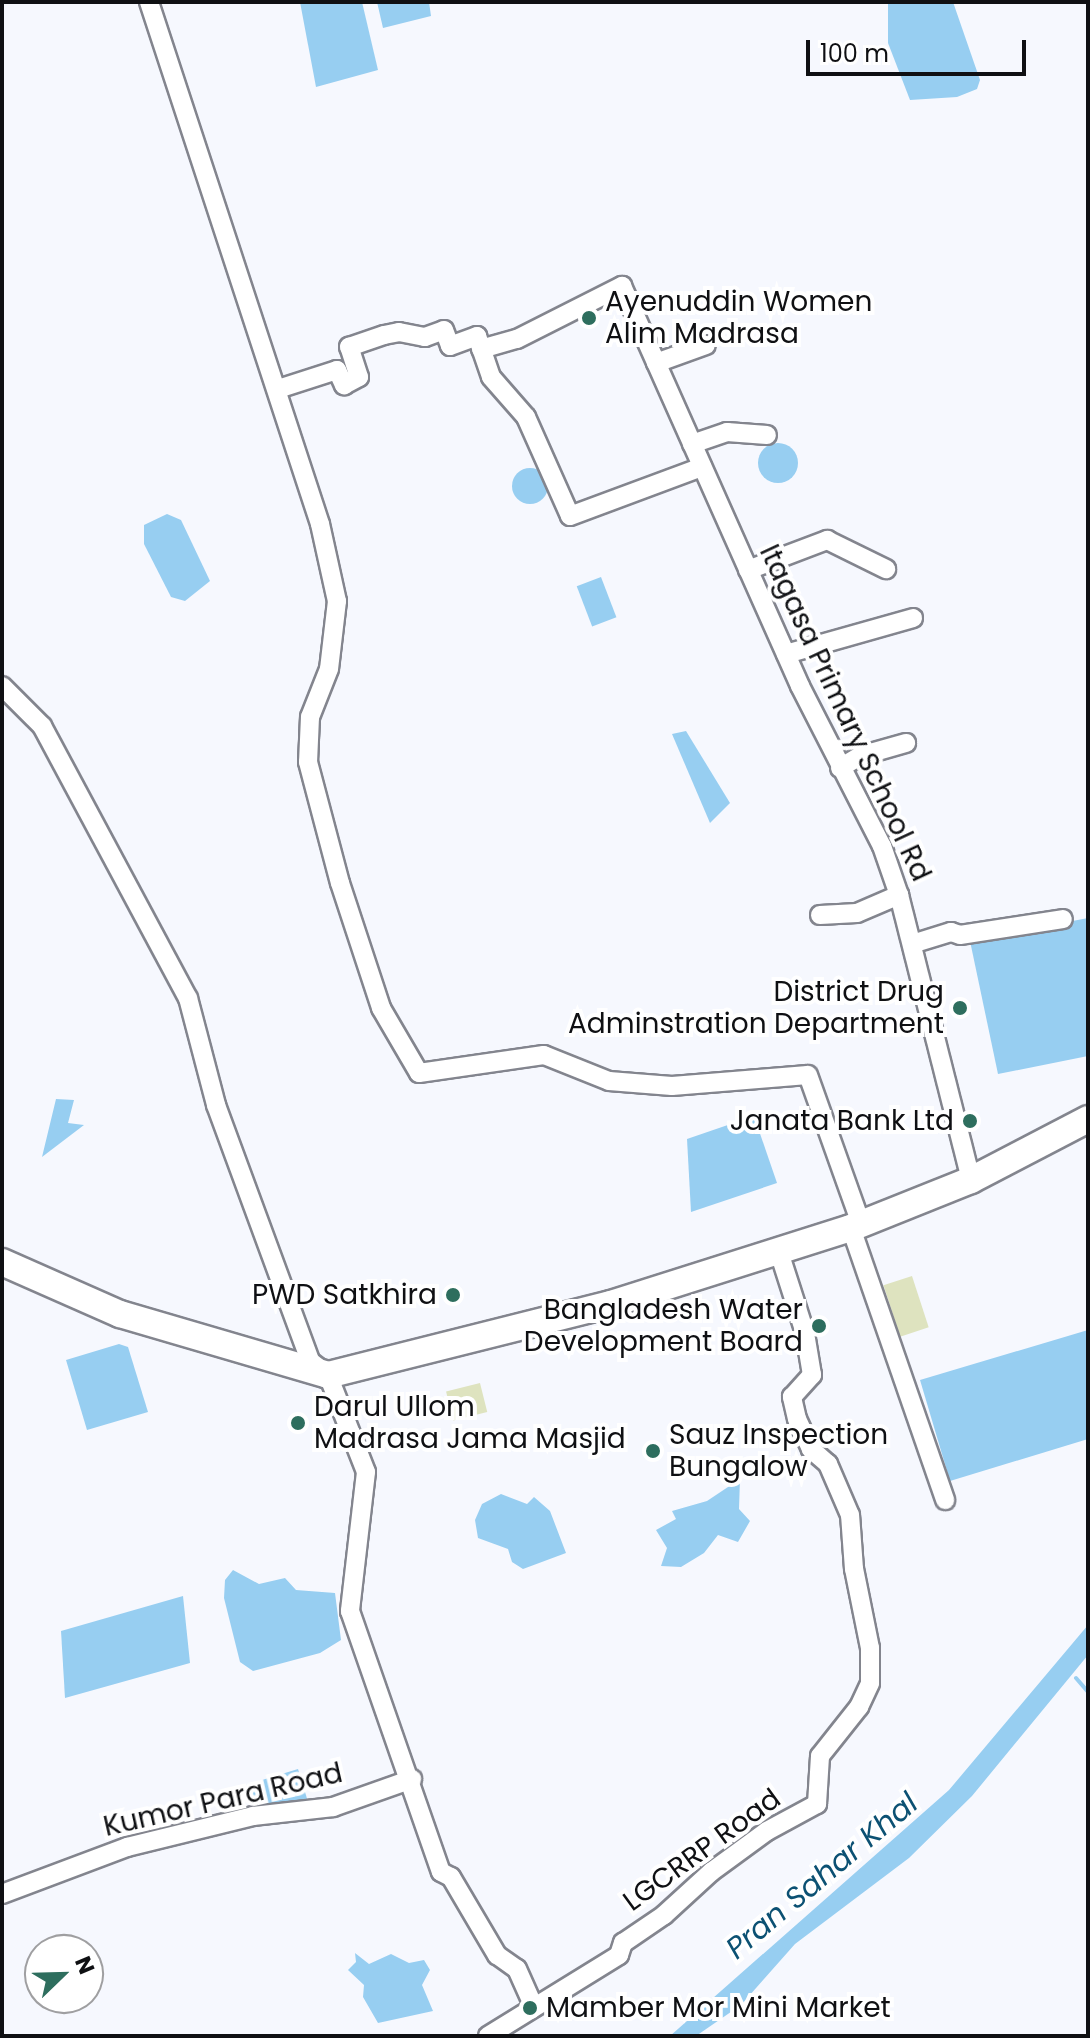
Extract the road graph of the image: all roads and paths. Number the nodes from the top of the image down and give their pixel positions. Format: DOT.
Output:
graph roads {
  1 [pos="149,2"];
  2 [pos="706,345"];
  3 [pos="481,349"];
  4 [pos="656,363"];
  5 [pos="278,389"];
  6 [pos="767,435"];
  7 [pos="692,444"];
  8 [pos="702,467"];
  9 [pos="886,569"];
  10 [pos="748,570"];
  11 [pos="913,618"];
  12 [pos="786,654"];
  13 [pos="2,686"];
  14 [pos="906,743"];
  15 [pos="840,768"];
  16 [pos="899,895"];
  17 [pos="820,915"];
  18 [pos="1063,919"];
  19 [pos="912,944"];
  20 [pos="1088,1119"];
  21 [pos="971,1180"];
  22 [pos="856,1226"];
  23 [pos="779,1252"];
  24 [pos="2,1262"];
  25 [pos="328,1375"];
  26 [pos="945,1500"];
  27 [pos="412,1779"];
  28 [pos="2,1894"];
  29 [pos="534,2007"];
  30 [pos="488,2036"];
  1 -- 5 [label="street"];
  2 -- 4 [label="street"];
  3 -- 4 [label="street, Itagasa Primary School Rd"];
  3 -- 5 [label="street"];
  3 -- 8 [label="street"];
  4 -- 7 [label="street, Itagasa Primary School Rd"];
  5 -- 22 [label="street"];
  6 -- 7 [label="street"];
  7 -- 8 [label="street, Itagasa Primary School Rd"];
  8 -- 10 [label="street, Itagasa Primary School Rd"];
  9 -- 10 [label="street"];
  10 -- 12 [label="street, Itagasa Primary School Rd"];
  11 -- 12 [label="street"];
  12 -- 15 [label="street, Itagasa Primary School Rd"];
  13 -- 25 [label="street"];
  14 -- 15 [label="street"];
  15 -- 16 [label="street, Itagasa Primary School Rd"];
  16 -- 17 [label="street"];
  16 -- 19 [label="street, Itagasa Primary School Rd"];
  18 -- 19 [label="street"];
  19 -- 21 [label="street, Itagasa Primary School Rd"];
  20 -- 21 [label="highway"];
  21 -- 22 [label="highway"];
  22 -- 23 [label="highway"];
  22 -- 26 [label="street"];
  23 -- 25 [label="highway"];
  23 -- 29 [label="street, LGCRRP Road"];
  24 -- 25 [label="highway"];
  25 -- 27 [label="street"];
  27 -- 28 [label="street, Kumor Para Road"];
  27 -- 29 [label="street"];
  29 -- 30 [label="street, LGCRRP Road"];
}
